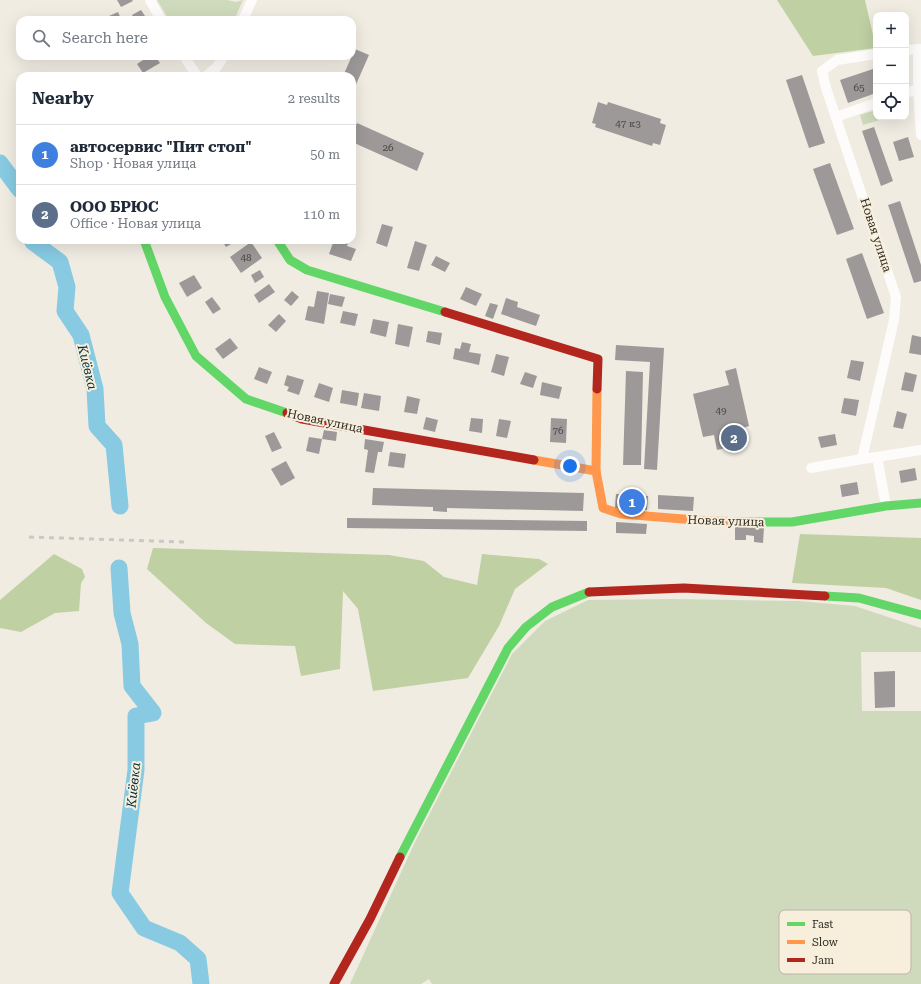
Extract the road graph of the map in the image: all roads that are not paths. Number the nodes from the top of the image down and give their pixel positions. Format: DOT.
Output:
graph roads {
  1 [pos="150,0"];
  2 [pos="252,0"];
  3 [pos="160,16"];
  4 [pos="245,16"];
  5 [pos="919,49"];
  6 [pos="909,50"];
  7 [pos="873,54"];
  8 [pos="187,60"];
  9 [pos="221,60"];
  10 [pos="194,72"];
  11 [pos="211,72"];
  12 [pos="918,89"];
  13 [pos="909,92"];
  14 [pos="873,104"];
  15 [pos="836,117"];
  16 [pos="921,135"];
  17 [pos="145,244"];
  18 [pos="280,244"];
  19 [pos="921,450"];
  20 [pos="877,457"];
  21 [pos="862,458"];
  22 [pos="811,468"];
  23 [pos="596,471"];
  24 [pos="921,503"];
  25 [pos="886,506"];
  26 [pos="921,615"];
  27 [pos="334,984"];
  1 -- 3 [label="street"];
  2 -- 4 [label="street"];
  5 -- 6 [label="street"];
  5 -- 12 [label="street"];
  7 -- 15 [label="street, Новая улица"];
  8 -- 10 [label="street"];
  9 -- 11 [label="street"];
  12 -- 13 [label="street"];
  12 -- 16 [label="street"];
  14 -- 15 [label="street"];
  15 -- 21 [label="street, Новая улица"];
  17 -- 23 [label="street, Новая улица"];
  18 -- 23 [label="street, Новая улица"];
  19 -- 20 [label="street"];
  20 -- 21 [label="street"];
  20 -- 25 [label="street"];
  21 -- 22 [label="street"];
  23 -- 25 [label="street, Новая улица"];
  24 -- 25 [label="street, Новая улица"];
  26 -- 27 [label="street"];
}
